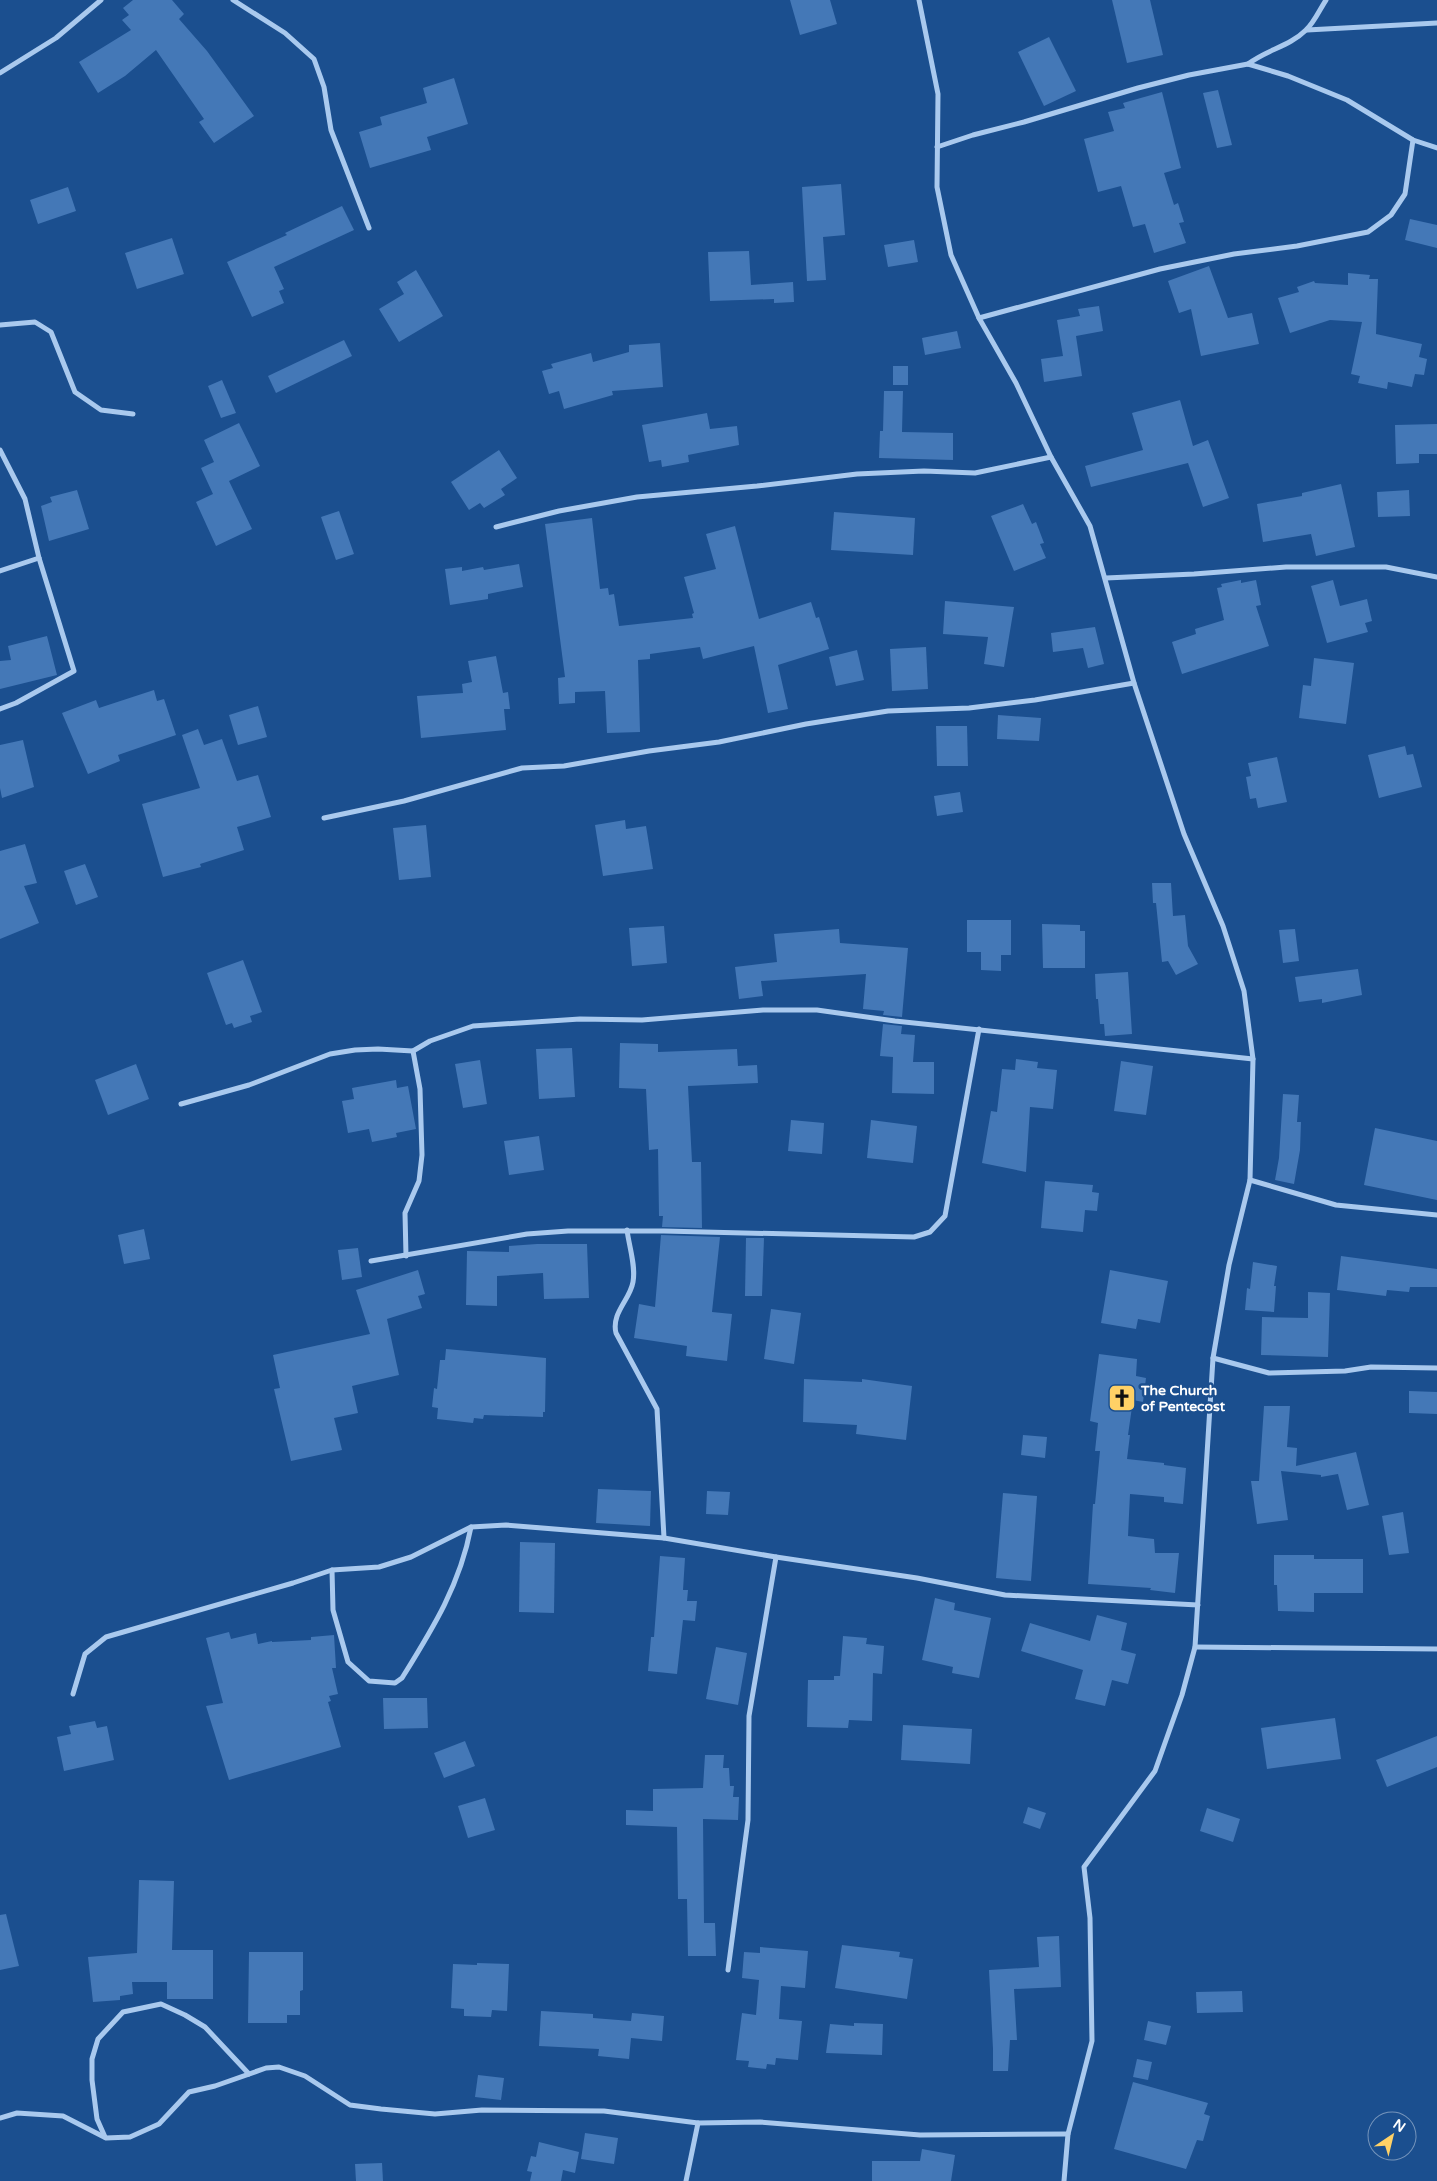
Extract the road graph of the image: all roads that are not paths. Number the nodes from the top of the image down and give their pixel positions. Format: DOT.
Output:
graph roads {
  1 [pos="101,0"];
  2 [pos="233,0"];
  3 [pos="919,0"];
  4 [pos="1326,0"];
  5 [pos="1437,23"];
  6 [pos="1307,30"];
  7 [pos="1248,64"];
  8 [pos="0,73"];
  9 [pos="1413,140"];
  10 [pos="937,147"];
  11 [pos="1437,148"];
  12 [pos="369,228"];
  13 [pos="979,318"];
  14 [pos="0,325"];
  15 [pos="133,414"];
  16 [pos="0,450"];
  17 [pos="1052,457"];
  18 [pos="496,528"];
  19 [pos="40,558"];
  20 [pos="0,571"];
  21 [pos="1437,577"];
  22 [pos="1106,578"];
  23 [pos="1134,682"];
  24 [pos="0,709"];
  25 [pos="324,818"];
  26 [pos="978,1029"];
  27 [pos="413,1051"];
  28 [pos="1253,1059"];
  29 [pos="181,1104"];
  30 [pos="1250,1180"];
  31 [pos="1437,1215"];
  32 [pos="627,1230"];
  33 [pos="406,1256"];
  34 [pos="371,1261"];
  35 [pos="1214,1358"];
  36 [pos="1437,1368"];
  37 [pos="471,1527"];
  38 [pos="664,1538"];
  39 [pos="776,1558"];
  40 [pos="332,1570"];
  41 [pos="1198,1605"];
  42 [pos="1195,1647"];
  43 [pos="1437,1649"];
  44 [pos="73,1694"];
  45 [pos="728,1970"];
  46 [pos="248,2074"];
  47 [pos="0,2118"];
  48 [pos="698,2123"];
  49 [pos="1068,2134"];
  50 [pos="106,2138"];
  51 [pos="686,2181"];
  52 [pos="1064,2181"];
  1 -- 8 [label="street"];
  2 -- 12 [label="street"];
  3 -- 10 [label="street"];
  4 -- 6 [label="street"];
  5 -- 6 [label="street"];
  6 -- 7 [label="street"];
  7 -- 9 [label="street"];
  7 -- 10 [label="street"];
  9 -- 11 [label="street"];
  9 -- 13 [label="street"];
  10 -- 13 [label="street"];
  13 -- 17 [label="street"];
  14 -- 15 [label="street"];
  16 -- 19 [label="street"];
  17 -- 18 [label="street"];
  17 -- 22 [label="street"];
  19 -- 20 [label="street"];
  19 -- 24 [label="street"];
  21 -- 22 [label="street"];
  22 -- 23 [label="street"];
  23 -- 25 [label="street"];
  23 -- 28 [label="street"];
  26 -- 27 [label="street"];
  26 -- 28 [label="street"];
  26 -- 32 [label="street"];
  27 -- 29 [label="street"];
  27 -- 33 [label="street"];
  28 -- 30 [label="street"];
  30 -- 31 [label="street"];
  30 -- 35 [label="street"];
  32 -- 33 [label="street"];
  32 -- 38 [label="street"];
  33 -- 34 [label="street"];
  35 -- 36 [label="street"];
  35 -- 41 [label="street"];
  37 -- 38 [label="street"];
  37 -- 40 [label="street"];
  37 -- 40 [label="street"];
  38 -- 39 [label="street"];
  39 -- 41 [label="street"];
  39 -- 45 [label="street"];
  40 -- 44 [label="street"];
  41 -- 42 [label="street"];
  42 -- 43 [label="street"];
  42 -- 49 [label="street"];
  46 -- 48 [label="street"];
  46 -- 50 [label="street"];
  46 -- 50 [label="street"];
  47 -- 50 [label="street"];
  48 -- 49 [label="street"];
  48 -- 51 [label="street"];
  49 -- 52 [label="street"];
}
